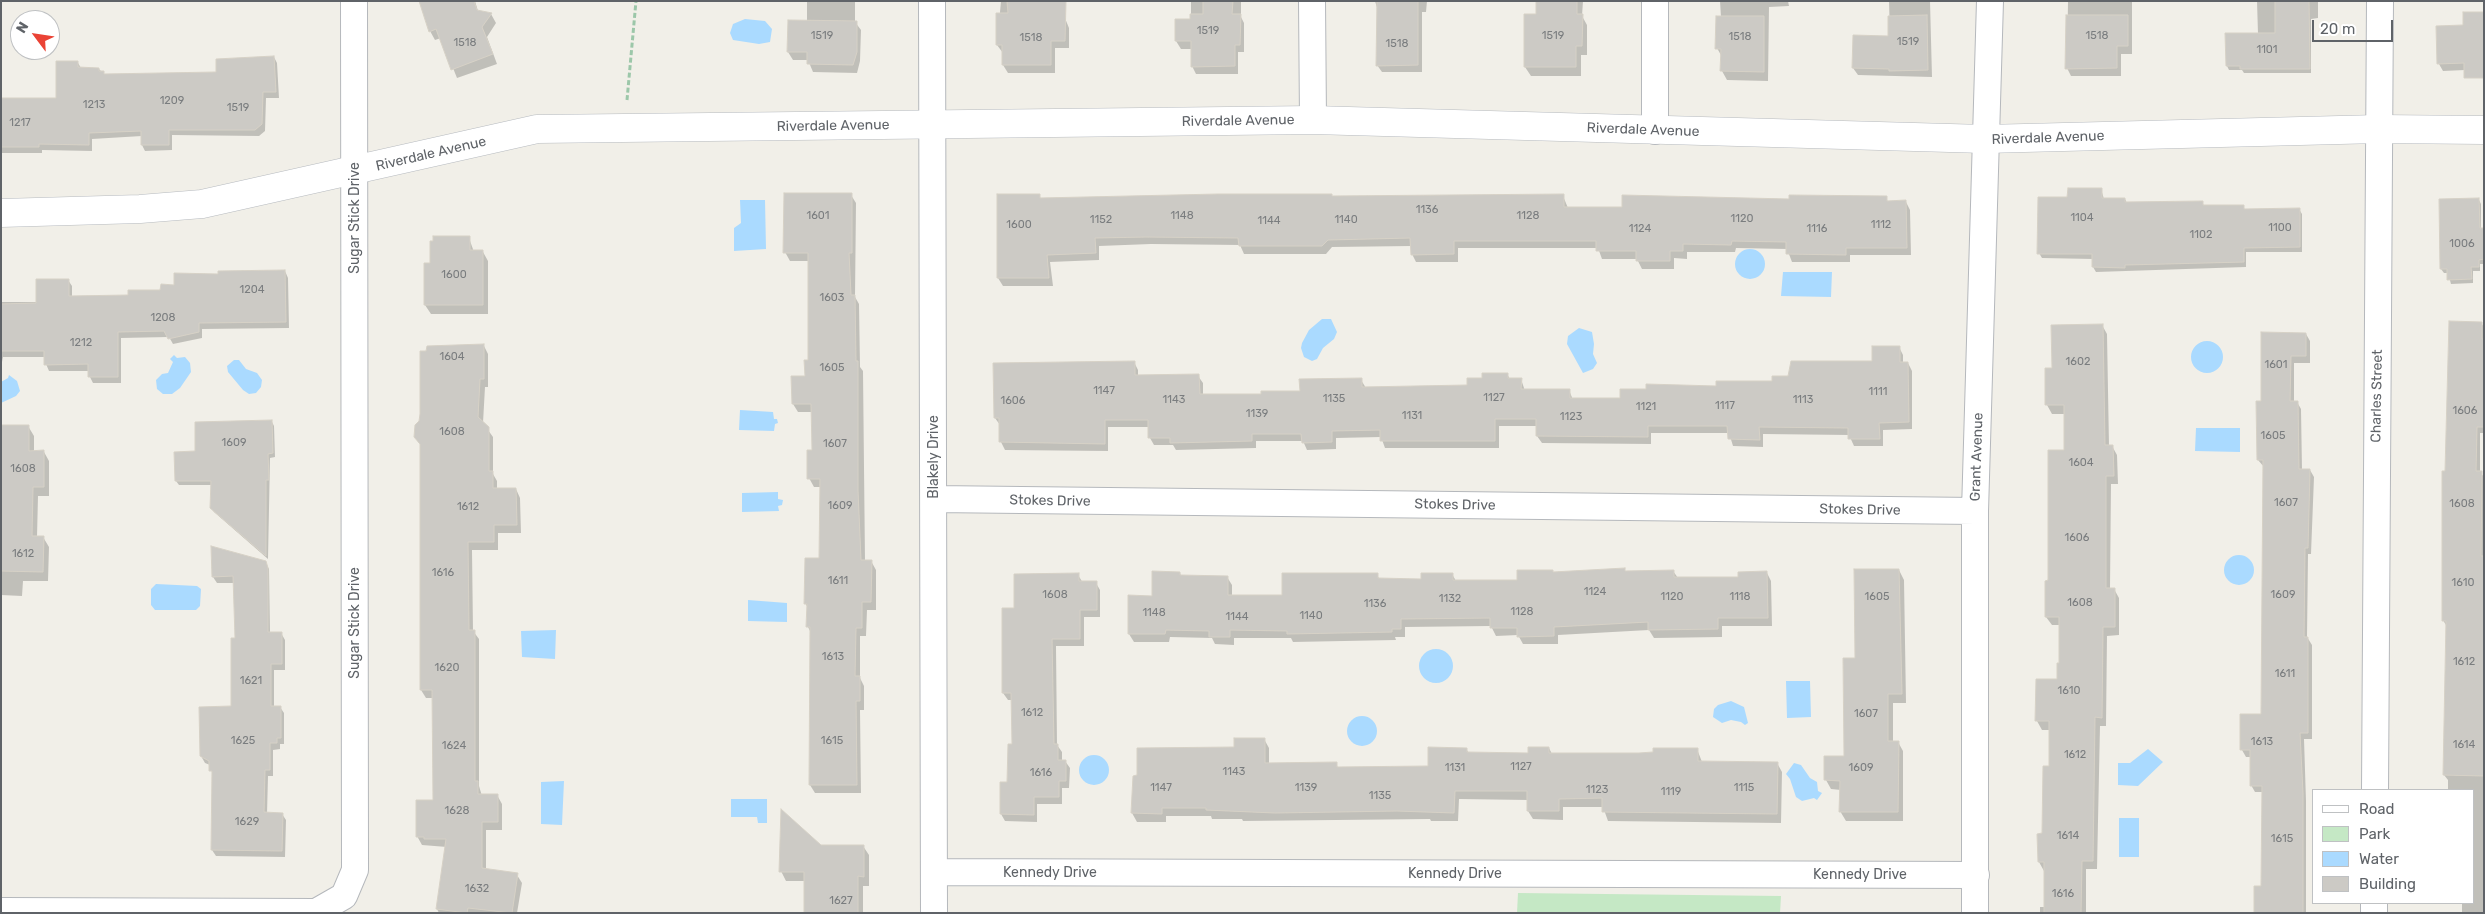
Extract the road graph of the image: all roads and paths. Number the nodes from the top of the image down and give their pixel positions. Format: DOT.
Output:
graph roads {
  1 [pos="354,1"];
  2 [pos="636,1"];
  3 [pos="932,1"];
  4 [pos="1312,1"];
  5 [pos="1654,1"];
  6 [pos="1990,1"];
  7 [pos="2380,1"];
  8 [pos="1312,120"];
  9 [pos="932,124"];
  10 [pos="624,128"];
  11 [pos="2379,129"];
  12 [pos="2484,130"];
  13 [pos="1655,131"];
  14 [pos="1985,139"];
  15 [pos="355,172"];
  16 [pos="1,213"];
  17 [pos="934,499"];
  18 [pos="1975,511"];
  19 [pos="2375,789"];
  20 [pos="934,872"];
  21 [pos="1976,875"];
  22 [pos="1,911"];
  23 [pos="934,913"];
  24 [pos="1975,913"];
  1 -- 15 [label="street, Sugar Stick Drive"];
  2 -- 10 [label="path"];
  3 -- 9 [label="street, Blakely Drive"];
  4 -- 8 [label="street"];
  5 -- 13 [label="street"];
  6 -- 14 [label="street, Grant Avenue"];
  7 -- 11 [label="street, Charles Street"];
  8 -- 9 [label="street, Riverdale Avenue"];
  8 -- 13 [label="street, Riverdale Avenue"];
  9 -- 10 [label="street, Riverdale Avenue"];
  9 -- 17 [label="street, Blakely Drive"];
  10 -- 15 [label="street, Riverdale Avenue"];
  11 -- 12 [label="street, Riverdale Avenue"];
  11 -- 14 [label="street, Riverdale Avenue"];
  11 -- 19 [label="street, Charles Street"];
  13 -- 14 [label="street, Riverdale Avenue"];
  14 -- 18 [label="street, Grant Avenue"];
  15 -- 16 [label="street, Riverdale Avenue"];
  15 -- 22 [label="street, Sugar Stick Drive"];
  17 -- 18 [label="street, Stokes Drive"];
  17 -- 20 [label="street, Blakely Drive"];
  18 -- 21 [label="street, Grant Avenue"];
  20 -- 21 [label="street, Kennedy Drive"];
  20 -- 23 [label="street, Blakely Drive"];
  21 -- 24 [label="street, Grant Avenue"];
}
